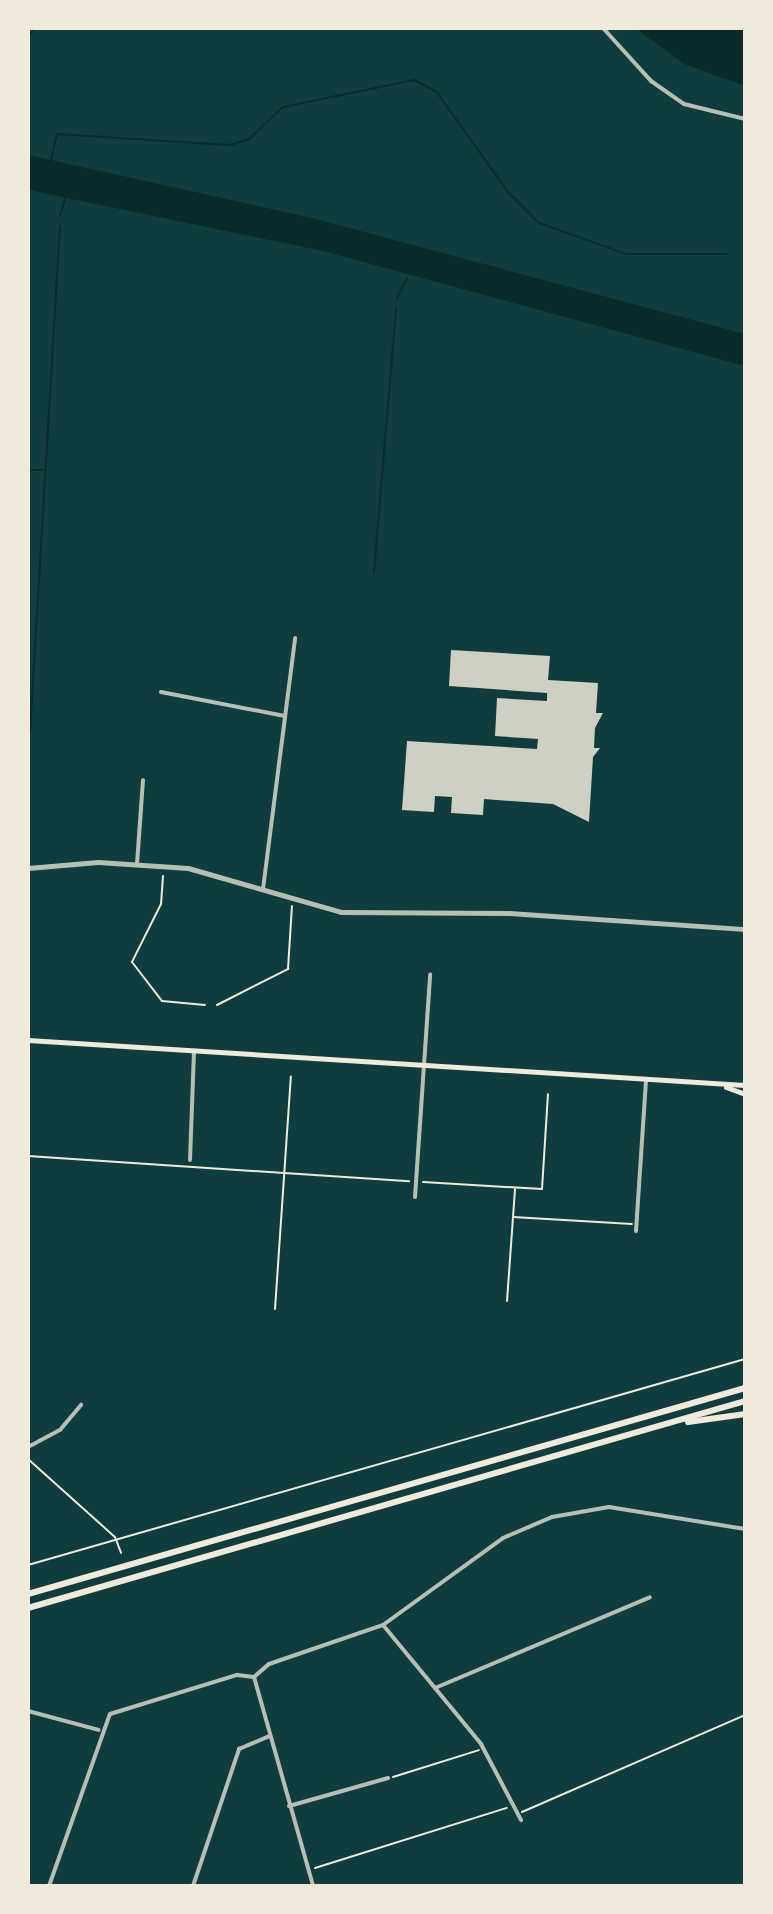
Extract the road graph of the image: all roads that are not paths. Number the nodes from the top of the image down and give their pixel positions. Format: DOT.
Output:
graph roads {
  1 [pos="603,28"];
  2 [pos="745,119"];
  3 [pos="295,638"];
  4 [pos="161,692"];
  5 [pos="285,716"];
  6 [pos="143,780"];
  7 [pos="137,864"];
  8 [pos="28,868"];
  9 [pos="263,889"];
  10 [pos="745,929"];
  11 [pos="430,975"];
  12 [pos="28,1040"];
  13 [pos="194,1051"];
  14 [pos="424,1065"];
  15 [pos="646,1081"];
  16 [pos="745,1085"];
  17 [pos="725,1087"];
  18 [pos="745,1094"];
  19 [pos="190,1160"];
  20 [pos="415,1197"];
  21 [pos="636,1231"];
  22 [pos="743,1388"];
  23 [pos="745,1401"];
  24 [pos="81,1405"];
  25 [pos="745,1414"];
  26 [pos="665,1425"];
  27 [pos="28,1447"];
  28 [pos="745,1529"];
  29 [pos="28,1594"];
  30 [pos="650,1597"];
  31 [pos="28,1608"];
  32 [pos="383,1625"];
  33 [pos="254,1677"];
  34 [pos="435,1688"];
  35 [pos="28,1711"];
  36 [pos="100,1730"];
  37 [pos="269,1736"];
  38 [pos="388,1778"];
  39 [pos="289,1806"];
  40 [pos="521,1820"];
  41 [pos="49,1886"];
  42 [pos="193,1886"];
  43 [pos="313,1886"];
  1 -- 2 [label="street"];
  3 -- 5 [label="street"];
  4 -- 5 [label="street"];
  5 -- 9 [label="street"];
  6 -- 7 [label="street"];
  7 -- 8 [label="street"];
  7 -- 9 [label="street"];
  9 -- 10 [label="street"];
  11 -- 14 [label="street"];
  12 -- 13 [label="main road"];
  13 -- 14 [label="main road"];
  13 -- 19 [label="street"];
  14 -- 15 [label="main road"];
  14 -- 20 [label="street"];
  15 -- 17 [label="main road"];
  15 -- 21 [label="street"];
  16 -- 17 [label="main road"];
  17 -- 18 [label="main road"];
  22 -- 29 [label="highway"];
  23 -- 26 [label="highway"];
  24 -- 27 [label="street"];
  25 -- 26 [label="highway"];
  26 -- 31 [label="highway"];
  28 -- 32 [label="street"];
  30 -- 34 [label="street"];
  32 -- 33 [label="street"];
  32 -- 34 [label="street"];
  33 -- 36 [label="street"];
  33 -- 37 [label="street"];
  34 -- 40 [label="street"];
  35 -- 36 [label="street"];
  36 -- 41 [label="street"];
  37 -- 39 [label="street"];
  37 -- 42 [label="street"];
  38 -- 39 [label="street"];
  39 -- 43 [label="street"];
}
